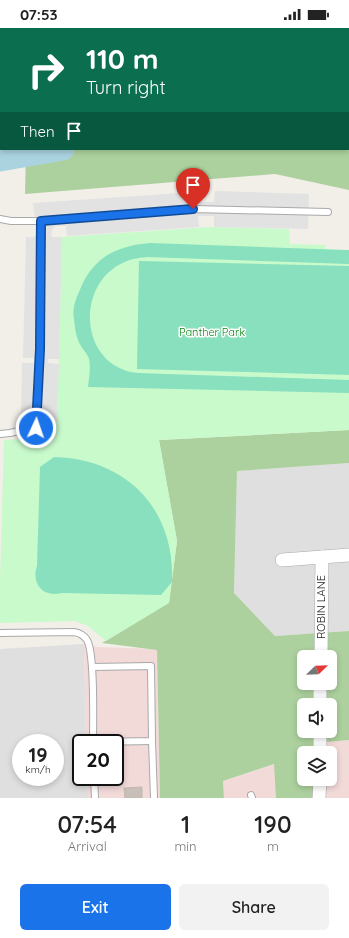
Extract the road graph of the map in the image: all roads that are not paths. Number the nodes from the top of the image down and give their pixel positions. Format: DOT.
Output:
graph roads {
  1 [pos="328,212"];
  2 [pos="0,219"];
  3 [pos="41,221"];
  4 [pos="0,434"];
  5 [pos="349,555"];
  6 [pos="322,557"];
  7 [pos="282,560"];
  8 [pos="0,633"];
  9 [pos="321,650"];
  10 [pos="92,667"];
  11 [pos="93,734"];
  12 [pos="152,741"];
  13 [pos="124,742"];
  14 [pos="94,786"];
  15 [pos="320,786"];
  16 [pos="95,798"];
  17 [pos="154,798"];
  18 [pos="319,798"];
  1 -- 3 [label="lane"];
  2 -- 3 [label="lane"];
  3 -- 4 [label="lane"];
  5 -- 6 [label="street"];
  6 -- 7 [label="street"];
  6 -- 9 [label="street, ROBIN LANE"];
  8 -- 10 [label="lane"];
  10 -- 11 [label="lane"];
  10 -- 12 [label="lane"];
  12 -- 13 [label="lane"];
  12 -- 17 [label="lane"];
  14 -- 16 [label="lane"];
  15 -- 18 [label="street"];
}
